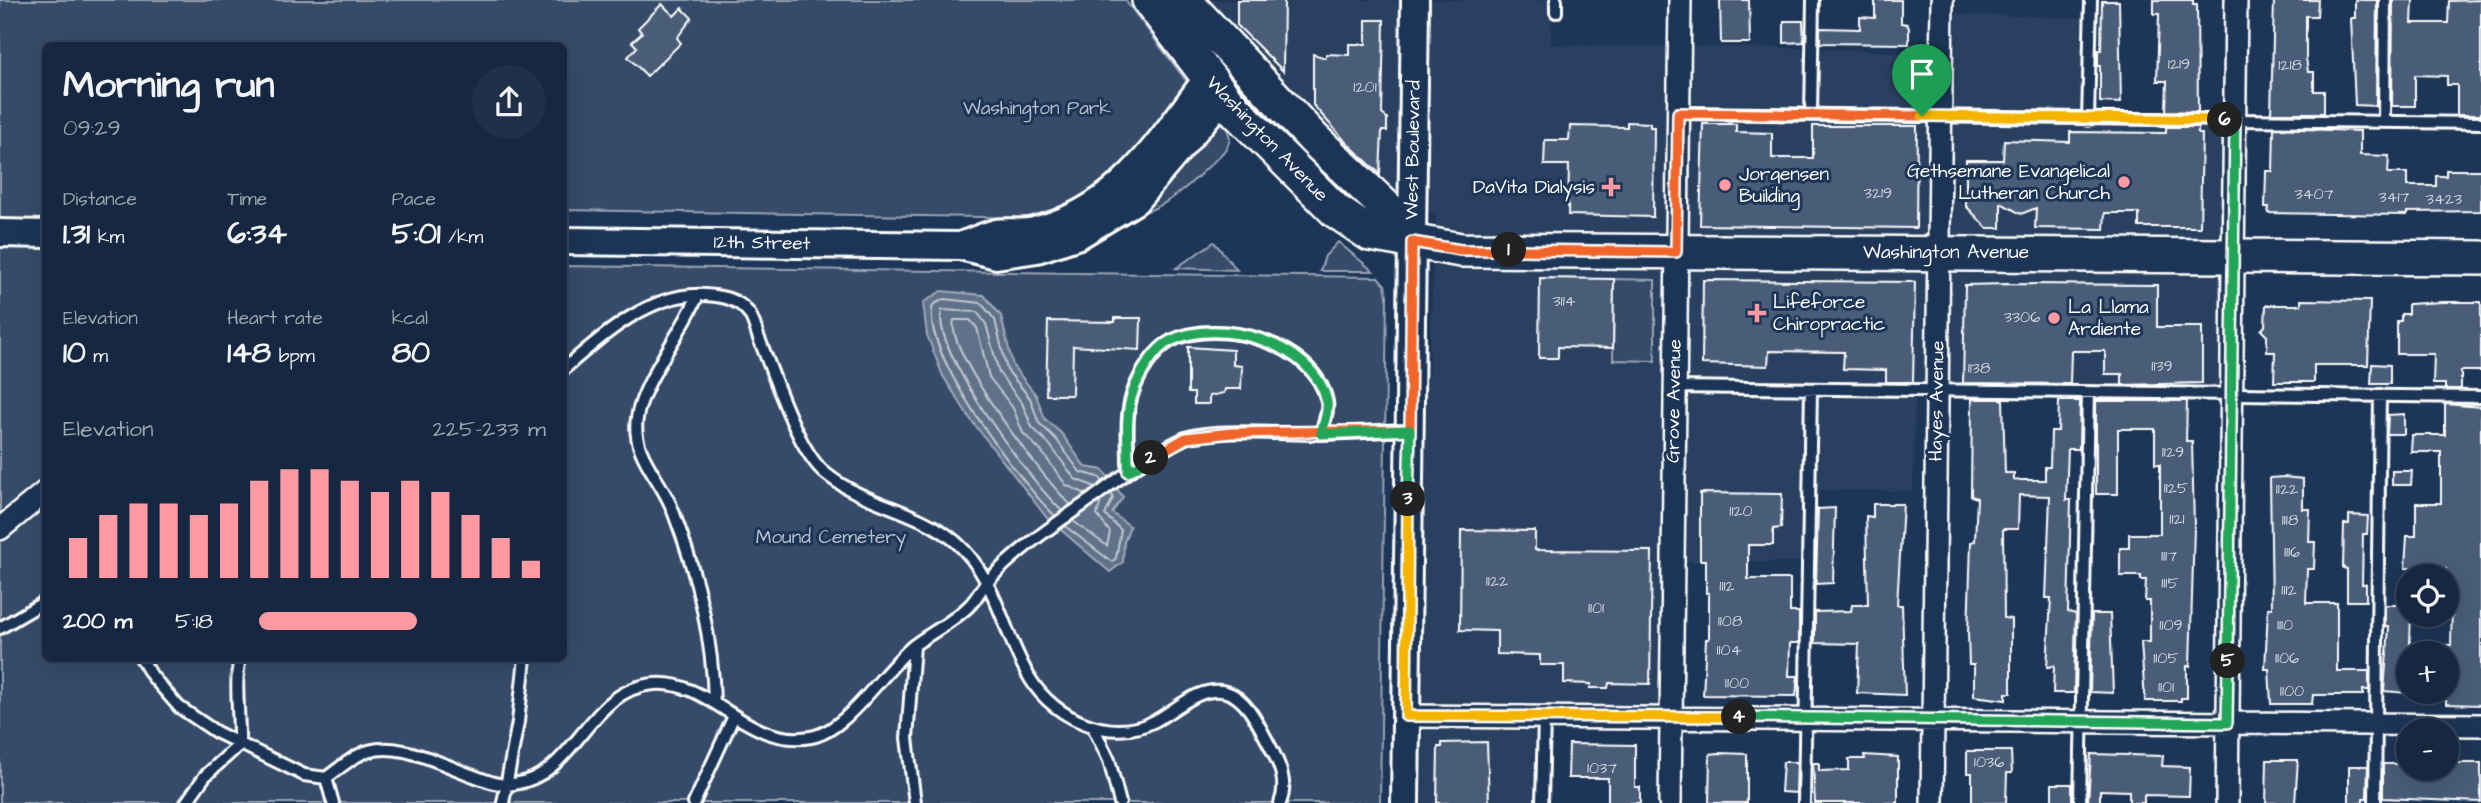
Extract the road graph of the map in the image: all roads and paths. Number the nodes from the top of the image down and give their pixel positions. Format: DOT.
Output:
graph roads {
  1 [pos="1149,0"];
  2 [pos="1184,0"];
  3 [pos="1415,0"];
  4 [pos="1680,0"];
  5 [pos="1813,0"];
  6 [pos="1942,0"];
  7 [pos="2091,0"];
  8 [pos="2236,0"];
  9 [pos="2385,0"];
  10 [pos="1208,78"];
  11 [pos="1229,104"];
  12 [pos="1678,113"];
  13 [pos="1811,114"];
  14 [pos="1941,116"];
  15 [pos="2088,120"];
  16 [pos="2235,120"];
  17 [pos="2384,122"];
  18 [pos="2481,122"];
  19 [pos="1314,139"];
  20 [pos="0,233"];
  21 [pos="42,234"];
  22 [pos="567,241"];
  23 [pos="1412,242"];
  24 [pos="960,246"];
  25 [pos="1676,252"];
  26 [pos="1939,252"];
  27 [pos="2234,255"];
  28 [pos="2481,257"];
  29 [pos="698,295"];
  30 [pos="567,366"];
  31 [pos="1674,387"];
  32 [pos="1811,389"];
  33 [pos="1937,390"];
  34 [pos="2088,392"];
  35 [pos="2231,393"];
  36 [pos="2380,395"];
  37 [pos="2481,397"];
  38 [pos="1410,430"];
  39 [pos="1321,434"];
  40 [pos="1128,472"];
  41 [pos="42,494"];
  42 [pos="0,529"];
  43 [pos="988,581"];
  44 [pos="42,603"];
  45 [pos="0,628"];
  46 [pos="914,646"];
  47 [pos="143,662"];
  48 [pos="239,662"];
  49 [pos="525,662"];
  50 [pos="714,703"];
  51 [pos="1544,715"];
  52 [pos="1406,716"];
  53 [pos="1670,717"];
  54 [pos="733,718"];
  55 [pos="1805,718"];
  56 [pos="1933,720"];
  57 [pos="2081,721"];
  58 [pos="2227,723"];
  59 [pos="2376,724"];
  60 [pos="2481,725"];
  61 [pos="1093,727"];
  62 [pos="239,745"];
  63 [pos="326,778"];
  64 [pos="507,784"];
  65 [pos="186,803"];
  66 [pos="333,803"];
  67 [pos="503,803"];
  68 [pos="694,803"];
  69 [pos="915,803"];
  70 [pos="1120,803"];
  71 [pos="1280,803"];
  72 [pos="1405,803"];
  73 [pos="1542,803"];
  74 [pos="1670,803"];
  75 [pos="1804,803"];
  76 [pos="1932,803"];
  77 [pos="2080,803"];
  78 [pos="2227,803"];
  79 [pos="2375,803"];
  1 -- 10 [label="main road, Washington Avenue"];
  2 -- 19 [label="main road, Washington Avenue"];
  3 -- 23 [label="street, West Boulevard"];
  4 -- 12 [label="street, Grove Avenue"];
  5 -- 13 [label="lane"];
  6 -- 14 [label="street, Hayes Avenue"];
  7 -- 15 [label="lane"];
  8 -- 16 [label="street"];
  9 -- 17 [label="lane"];
  10 -- 11 [label="main road, Washington Avenue"];
  10 -- 19 [label="main road"];
  10 -- 24 [label="street, 12th Street"];
  11 -- 23 [label="main road, Washington Avenue"];
  11 -- 24 [label="street, 12th Street"];
  12 -- 13 [label="lane"];
  12 -- 25 [label="street, Grove Avenue"];
  13 -- 14 [label="lane"];
  14 -- 15 [label="lane"];
  14 -- 26 [label="street, Hayes Avenue"];
  15 -- 16 [label="lane"];
  16 -- 17 [label="lane"];
  16 -- 27 [label="street"];
  17 -- 18 [label="lane"];
  19 -- 23 [label="main road, Washington Avenue"];
  20 -- 21 [label="street"];
  22 -- 24 [label="street, 12th Street"];
  23 -- 25 [label="main road, Washington Avenue"];
  23 -- 38 [label="street, West Boulevard"];
  25 -- 26 [label="main road, Washington Avenue"];
  25 -- 31 [label="street, Grove Avenue"];
  26 -- 27 [label="main road, Washington Avenue"];
  26 -- 33 [label="street, Hayes Avenue"];
  27 -- 28 [label="main road, Washington Avenue"];
  27 -- 35 [label="street"];
  29 -- 30 [label="lane"];
  29 -- 43 [label="lane"];
  29 -- 50 [label="lane"];
  31 -- 32 [label="lane"];
  31 -- 53 [label="street, Grove Avenue"];
  32 -- 33 [label="lane"];
  32 -- 55 [label="lane"];
  33 -- 34 [label="lane"];
  33 -- 56 [label="street, Hayes Avenue"];
  34 -- 35 [label="lane"];
  34 -- 57 [label="lane"];
  35 -- 36 [label="lane"];
  35 -- 58 [label="street"];
  36 -- 37 [label="lane"];
  36 -- 59 [label="lane"];
  38 -- 39 [label="lane"];
  38 -- 52 [label="street, West Boulevard"];
  39 -- 40 [label="lane"];
  39 -- 40 [label="lane"];
  40 -- 43 [label="lane"];
  41 -- 42 [label="street"];
  43 -- 46 [label="lane"];
  43 -- 61 [label="lane"];
  44 -- 45 [label="lane"];
  46 -- 54 [label="lane"];
  46 -- 69 [label="lane"];
  47 -- 62 [label="lane"];
  48 -- 62 [label="lane"];
  49 -- 64 [label="lane"];
  50 -- 54 [label="lane"];
  50 -- 64 [label="lane"];
  51 -- 52 [label="street"];
  51 -- 53 [label="street"];
  51 -- 73 [label="lane"];
  52 -- 72 [label="street, West Boulevard"];
  53 -- 55 [label="street"];
  53 -- 74 [label="street, Grove Avenue"];
  54 -- 68 [label="lane"];
  55 -- 56 [label="street"];
  55 -- 75 [label="lane"];
  56 -- 57 [label="street"];
  56 -- 76 [label="street, Hayes Avenue"];
  57 -- 58 [label="street"];
  57 -- 77 [label="lane"];
  58 -- 59 [label="street"];
  58 -- 78 [label="street"];
  59 -- 60 [label="street"];
  59 -- 79 [label="lane"];
  61 -- 70 [label="lane"];
  61 -- 71 [label="lane"];
  62 -- 63 [label="lane"];
  62 -- 65 [label="lane"];
  63 -- 64 [label="lane"];
  63 -- 66 [label="lane"];
  64 -- 67 [label="lane"];
}
